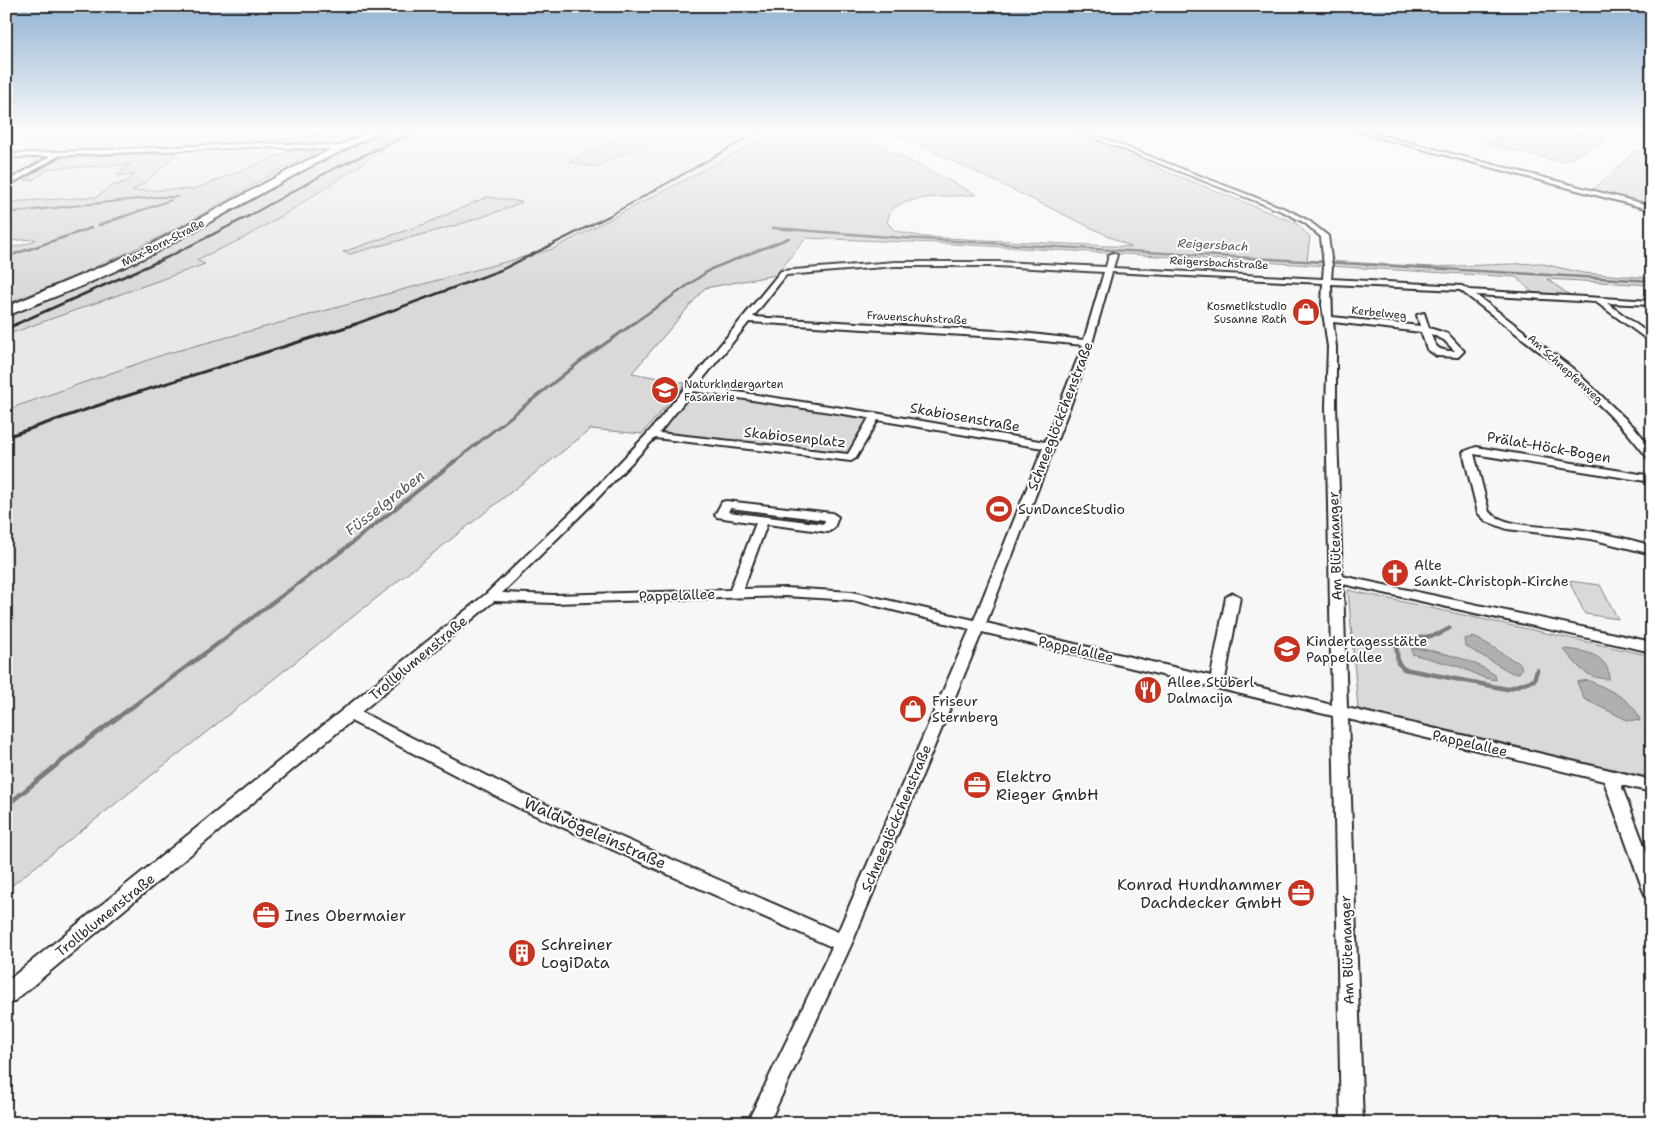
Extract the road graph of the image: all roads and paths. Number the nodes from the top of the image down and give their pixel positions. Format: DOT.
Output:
graph roads {
  1 [pos="260,184"];
  2 [pos="270,184"];
  3 [pos="1215,184"];
  4 [pos="1559,184"];
  5 [pos="1652,208"];
  6 [pos="1113,255"];
  7 [pos="1109,268"];
  8 [pos="1328,270"];
  9 [pos="784,273"];
  10 [pos="1469,292"];
  11 [pos="1597,299"];
  12 [pos="1652,303"];
  13 [pos="6,307"];
  14 [pos="6,312"];
  15 [pos="1421,315"];
  16 [pos="745,319"];
  17 [pos="1328,319"];
  18 [pos="1652,340"];
  19 [pos="1088,343"];
  20 [pos="691,388"];
  21 [pos="875,416"];
  22 [pos="652,435"];
  23 [pos="1049,446"];
  24 [pos="1652,456"];
  25 [pos="1652,479"];
  26 [pos="763,520"];
  27 [pos="1652,550"];
  28 [pos="1336,579"];
  29 [pos="735,594"];
  30 [pos="491,597"];
  31 [pos="1234,597"];
  32 [pos="978,626"];
  33 [pos="1652,647"];
  34 [pos="1217,683"];
  35 [pos="1340,712"];
  36 [pos="350,714"];
  37 [pos="1610,776"];
  38 [pos="1652,786"];
  39 [pos="1652,890"];
  40 [pos="843,943"];
  41 [pos="6,996"];
  42 [pos="758,1123"];
  43 [pos="1352,1123"];
  1 -- 13 [label="main road, Max-Born-Straße"];
  2 -- 14 [label="main road, Max-Born-Straße"];
  3 -- 8 [label="street, Am Blütenanger"];
  4 -- 5 [label="street"];
  6 -- 7 [label="street, Schneeglöckchenstraße"];
  7 -- 8 [label="street, Reigersbachstraße"];
  7 -- 9 [label="street, Reigersbachstraße"];
  7 -- 19 [label="street, Schneeglöckchenstraße"];
  8 -- 10 [label="street, Reigersbachstraße"];
  8 -- 17 [label="street, Am Blütenanger"];
  9 -- 16 [label="street, Trollblumenstraße"];
  10 -- 11 [label="street, Reigersbachstraße"];
  10 -- 24 [label="street, Am Schnepfenweg"];
  11 -- 12 [label="street, Reigersbachstraße"];
  11 -- 18 [label="street"];
  15 -- 17 [label="street, Kerbelweg"];
  16 -- 19 [label="street, Frauenschuhstraße"];
  16 -- 20 [label="street, Trollblumenstraße"];
  17 -- 28 [label="street, Am Blütenanger"];
  19 -- 23 [label="street, Schneeglöckchenstraße"];
  20 -- 21 [label="street"];
  20 -- 22 [label="street, Trollblumenstraße"];
  21 -- 22 [label="street, Skabiosenplatz"];
  21 -- 23 [label="street, Skabiosenstraße"];
  22 -- 30 [label="street, Trollblumenstraße"];
  23 -- 32 [label="street, Schneeglöckchenstraße"];
  25 -- 27 [label="street, Prälat-Höck-Bogen"];
  26 -- 26 [label="street"];
  26 -- 29 [label="street"];
  28 -- 33 [label="street"];
  28 -- 35 [label="street, Am Blütenanger"];
  29 -- 30 [label="street, Pappelallee"];
  29 -- 32 [label="street, Pappelallee"];
  30 -- 36 [label="street, Trollblumenstraße"];
  31 -- 34 [label="street"];
  32 -- 34 [label="street, Pappelallee"];
  32 -- 40 [label="street, Schneeglöckchenstraße"];
  34 -- 35 [label="street, Pappelallee"];
  35 -- 37 [label="street, Pappelallee"];
  35 -- 43 [label="street, Am Blütenanger"];
  36 -- 40 [label="street, Waldvögeleinstraße"];
  36 -- 41 [label="street, Trollblumenstraße"];
  37 -- 38 [label="street, Pappelallee"];
  37 -- 39 [label="street"];
  40 -- 42 [label="street, Schneeglöckchenstraße"];
}
